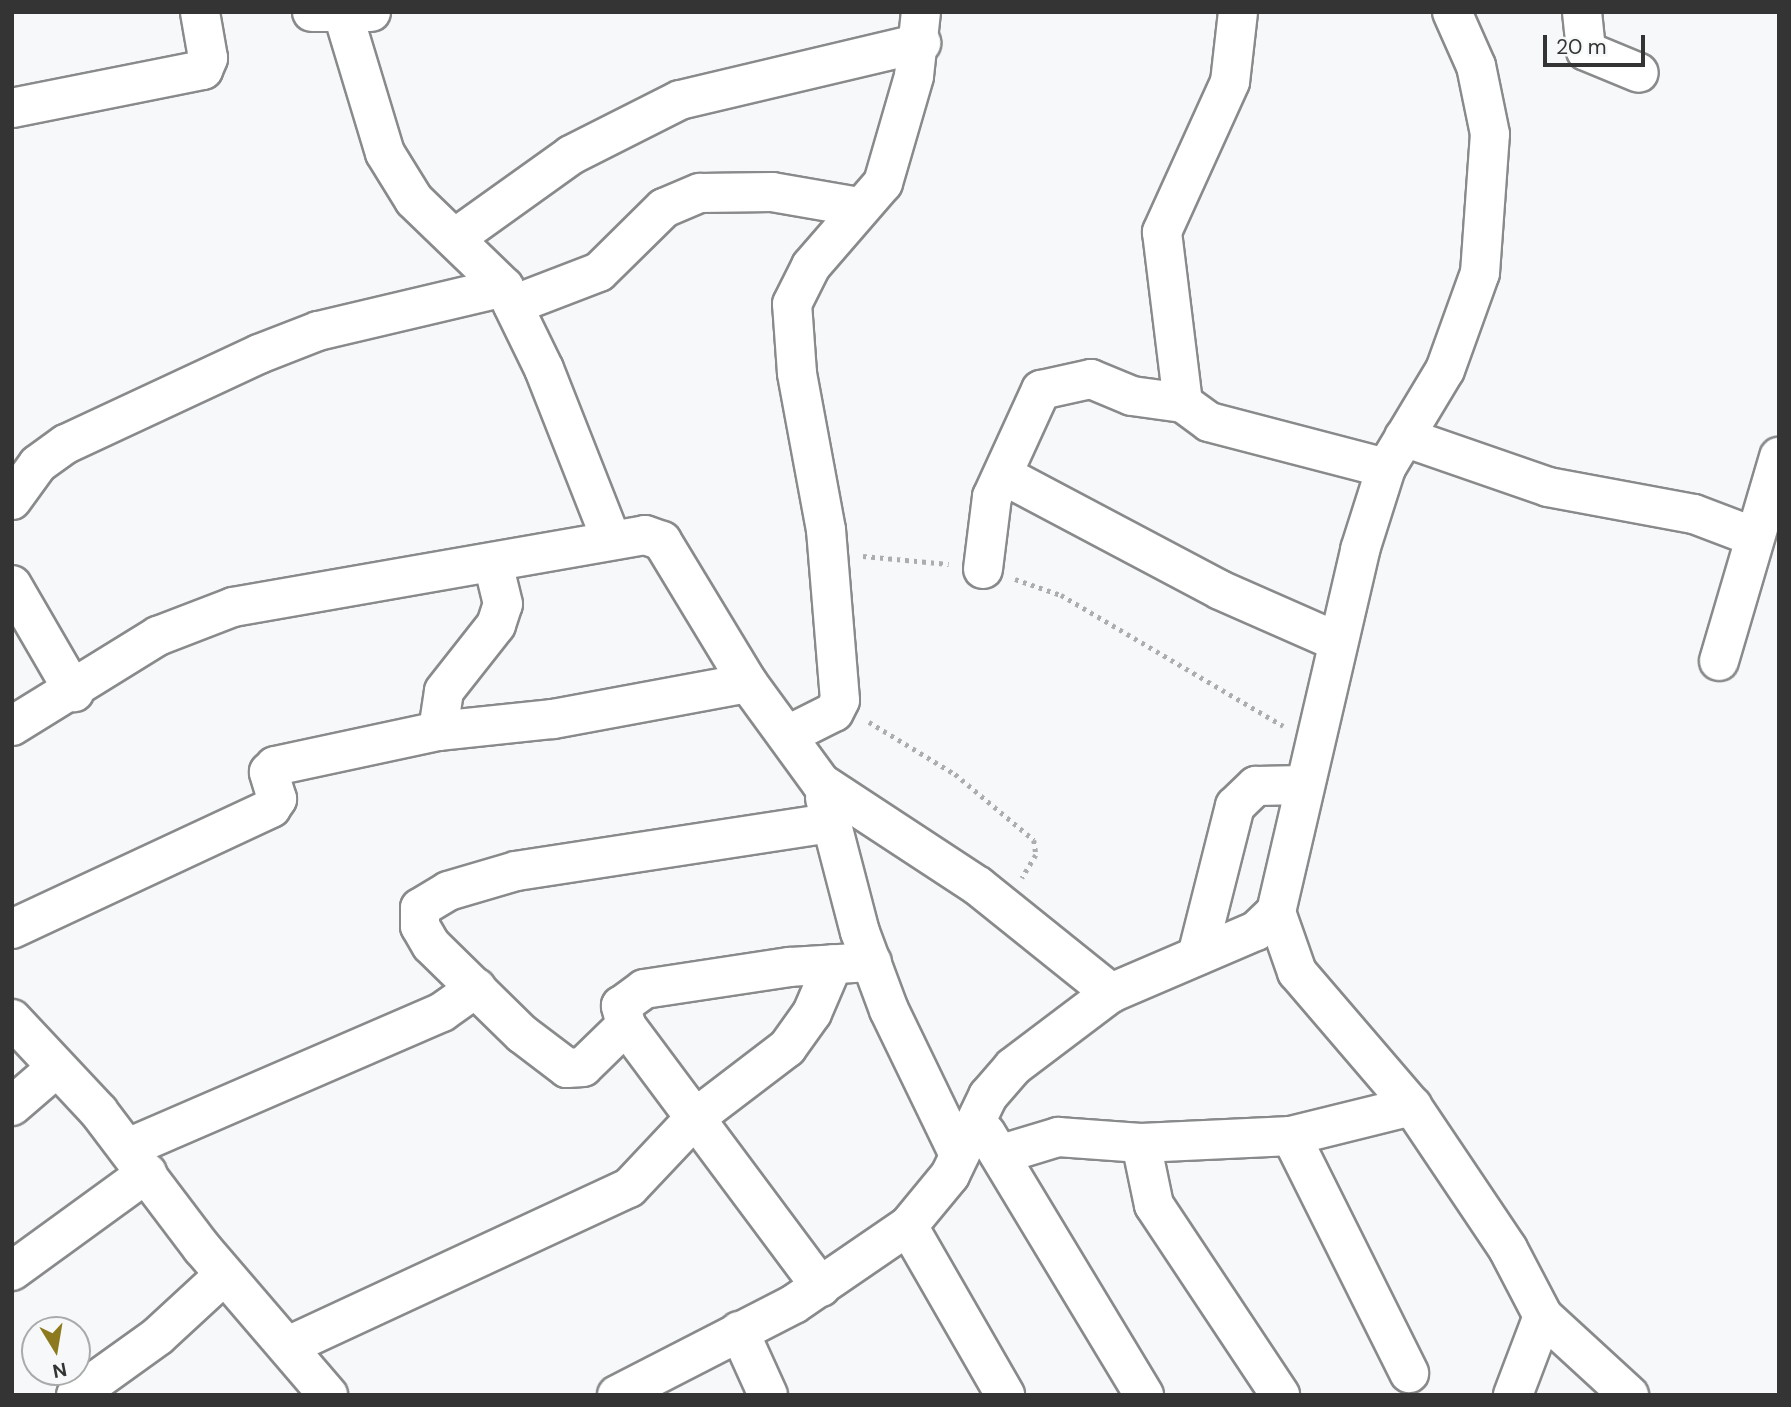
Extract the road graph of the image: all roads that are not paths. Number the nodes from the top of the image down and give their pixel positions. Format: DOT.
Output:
graph roads {
  1 [pos="200,12"];
  2 [pos="1238,12"];
  3 [pos="1452,12"];
  4 [pos="1582,12"];
  5 [pos="342,13"];
  6 [pos="921,28"];
  7 [pos="1639,73"];
  8 [pos="12,108"];
  9 [pos="859,207"];
  10 [pos="458,236"];
  11 [pos="508,296"];
  12 [pos="1183,403"];
  13 [pos="1395,453"];
  14 [pos="1779,457"];
  15 [pos="1005,476"];
  16 [pos="12,500"];
  17 [pos="1752,536"];
  18 [pos="611,539"];
  19 [pos="493,563"];
  20 [pos="983,569"];
  21 [pos="12,586"];
  22 [pos="1338,642"];
  23 [pos="1720,661"];
  24 [pos="748,683"];
  25 [pos="74,692"];
  26 [pos="12,726"];
  27 [pos="438,731"];
  28 [pos="790,734"];
  29 [pos="821,783"];
  30 [pos="1303,785"];
  31 [pos="831,823"];
  32 [pos="1276,912"];
  33 [pos="12,929"];
  34 [pos="1197,956"];
  35 [pos="872,962"];
  36 [pos="833,964"];
  37 [pos="476,988"];
  38 [pos="1111,993"];
  39 [pos="12,1019"];
  40 [pos="626,1025"];
  41 [pos="55,1069"];
  42 [pos="12,1106"];
  43 [pos="1412,1106"];
  44 [pos="695,1118"];
  45 [pos="977,1120"];
  46 [pos="1291,1136"];
  47 [pos="1141,1143"];
  48 [pos="1002,1154"];
  49 [pos="959,1155"];
  50 [pos="137,1161"];
  51 [pos="908,1226"];
  52 [pos="12,1271"];
  53 [pos="224,1275"];
  54 [pos="821,1287"];
  55 [pos="1543,1316"];
  56 [pos="739,1331"];
  57 [pos="288,1346"];
  58 [pos="1409,1373"];
  59 [pos="76,1395"];
  60 [pos="328,1395"];
  61 [pos="617,1395"];
  62 [pos="768,1395"];
  63 [pos="1005,1395"];
  64 [pos="1144,1395"];
  65 [pos="1280,1395"];
  66 [pos="1513,1395"];
  67 [pos="1629,1395"];
  1 -- 8 [label="street"];
  2 -- 12 [label="street"];
  3 -- 13 [label="street"];
  4 -- 7 [label="street"];
  5 -- 10 [label="street"];
  6 -- 9 [label="street"];
  6 -- 10 [label="street"];
  9 -- 11 [label="street"];
  9 -- 28 [label="street"];
  10 -- 11 [label="street"];
  11 -- 16 [label="street"];
  11 -- 18 [label="street"];
  12 -- 13 [label="street"];
  12 -- 15 [label="street"];
  13 -- 17 [label="street"];
  13 -- 22 [label="street"];
  14 -- 17 [label="street"];
  15 -- 20 [label="street"];
  15 -- 22 [label="street"];
  17 -- 23 [label="street"];
  18 -- 19 [label="street"];
  18 -- 24 [label="street"];
  19 -- 25 [label="street"];
  19 -- 27 [label="street"];
  21 -- 25 [label="street"];
  22 -- 30 [label="street"];
  24 -- 27 [label="street"];
  24 -- 28 [label="street"];
  25 -- 26 [label="street"];
  27 -- 33 [label="street"];
  28 -- 29 [label="street"];
  29 -- 31 [label="street"];
  29 -- 38 [label="street"];
  30 -- 32 [label="street"];
  30 -- 34 [label="street"];
  31 -- 35 [label="street"];
  31 -- 37 [label="street"];
  32 -- 34 [label="street"];
  32 -- 43 [label="street"];
  34 -- 38 [label="street"];
  35 -- 36 [label="street"];
  35 -- 49 [label="street"];
  36 -- 40 [label="street"];
  36 -- 44 [label="street"];
  37 -- 40 [label="street"];
  37 -- 50 [label="street"];
  38 -- 45 [label="street"];
  39 -- 41 [label="street"];
  40 -- 44 [label="street"];
  41 -- 42 [label="street"];
  41 -- 50 [label="street"];
  43 -- 46 [label="street"];
  43 -- 55 [label="street"];
  44 -- 54 [label="street"];
  44 -- 57 [label="street"];
  45 -- 48 [label="street"];
  45 -- 49 [label="street"];
  46 -- 47 [label="street"];
  46 -- 58 [label="street"];
  47 -- 48 [label="street"];
  47 -- 65 [label="street"];
  48 -- 64 [label="street"];
  49 -- 51 [label="street"];
  50 -- 52 [label="street"];
  50 -- 53 [label="street"];
  51 -- 54 [label="street"];
  51 -- 63 [label="street"];
  53 -- 57 [label="street"];
  53 -- 59 [label="street"];
  54 -- 56 [label="street"];
  55 -- 66 [label="street"];
  55 -- 67 [label="street"];
  56 -- 61 [label="street"];
  56 -- 62 [label="street"];
  57 -- 60 [label="street"];
}
